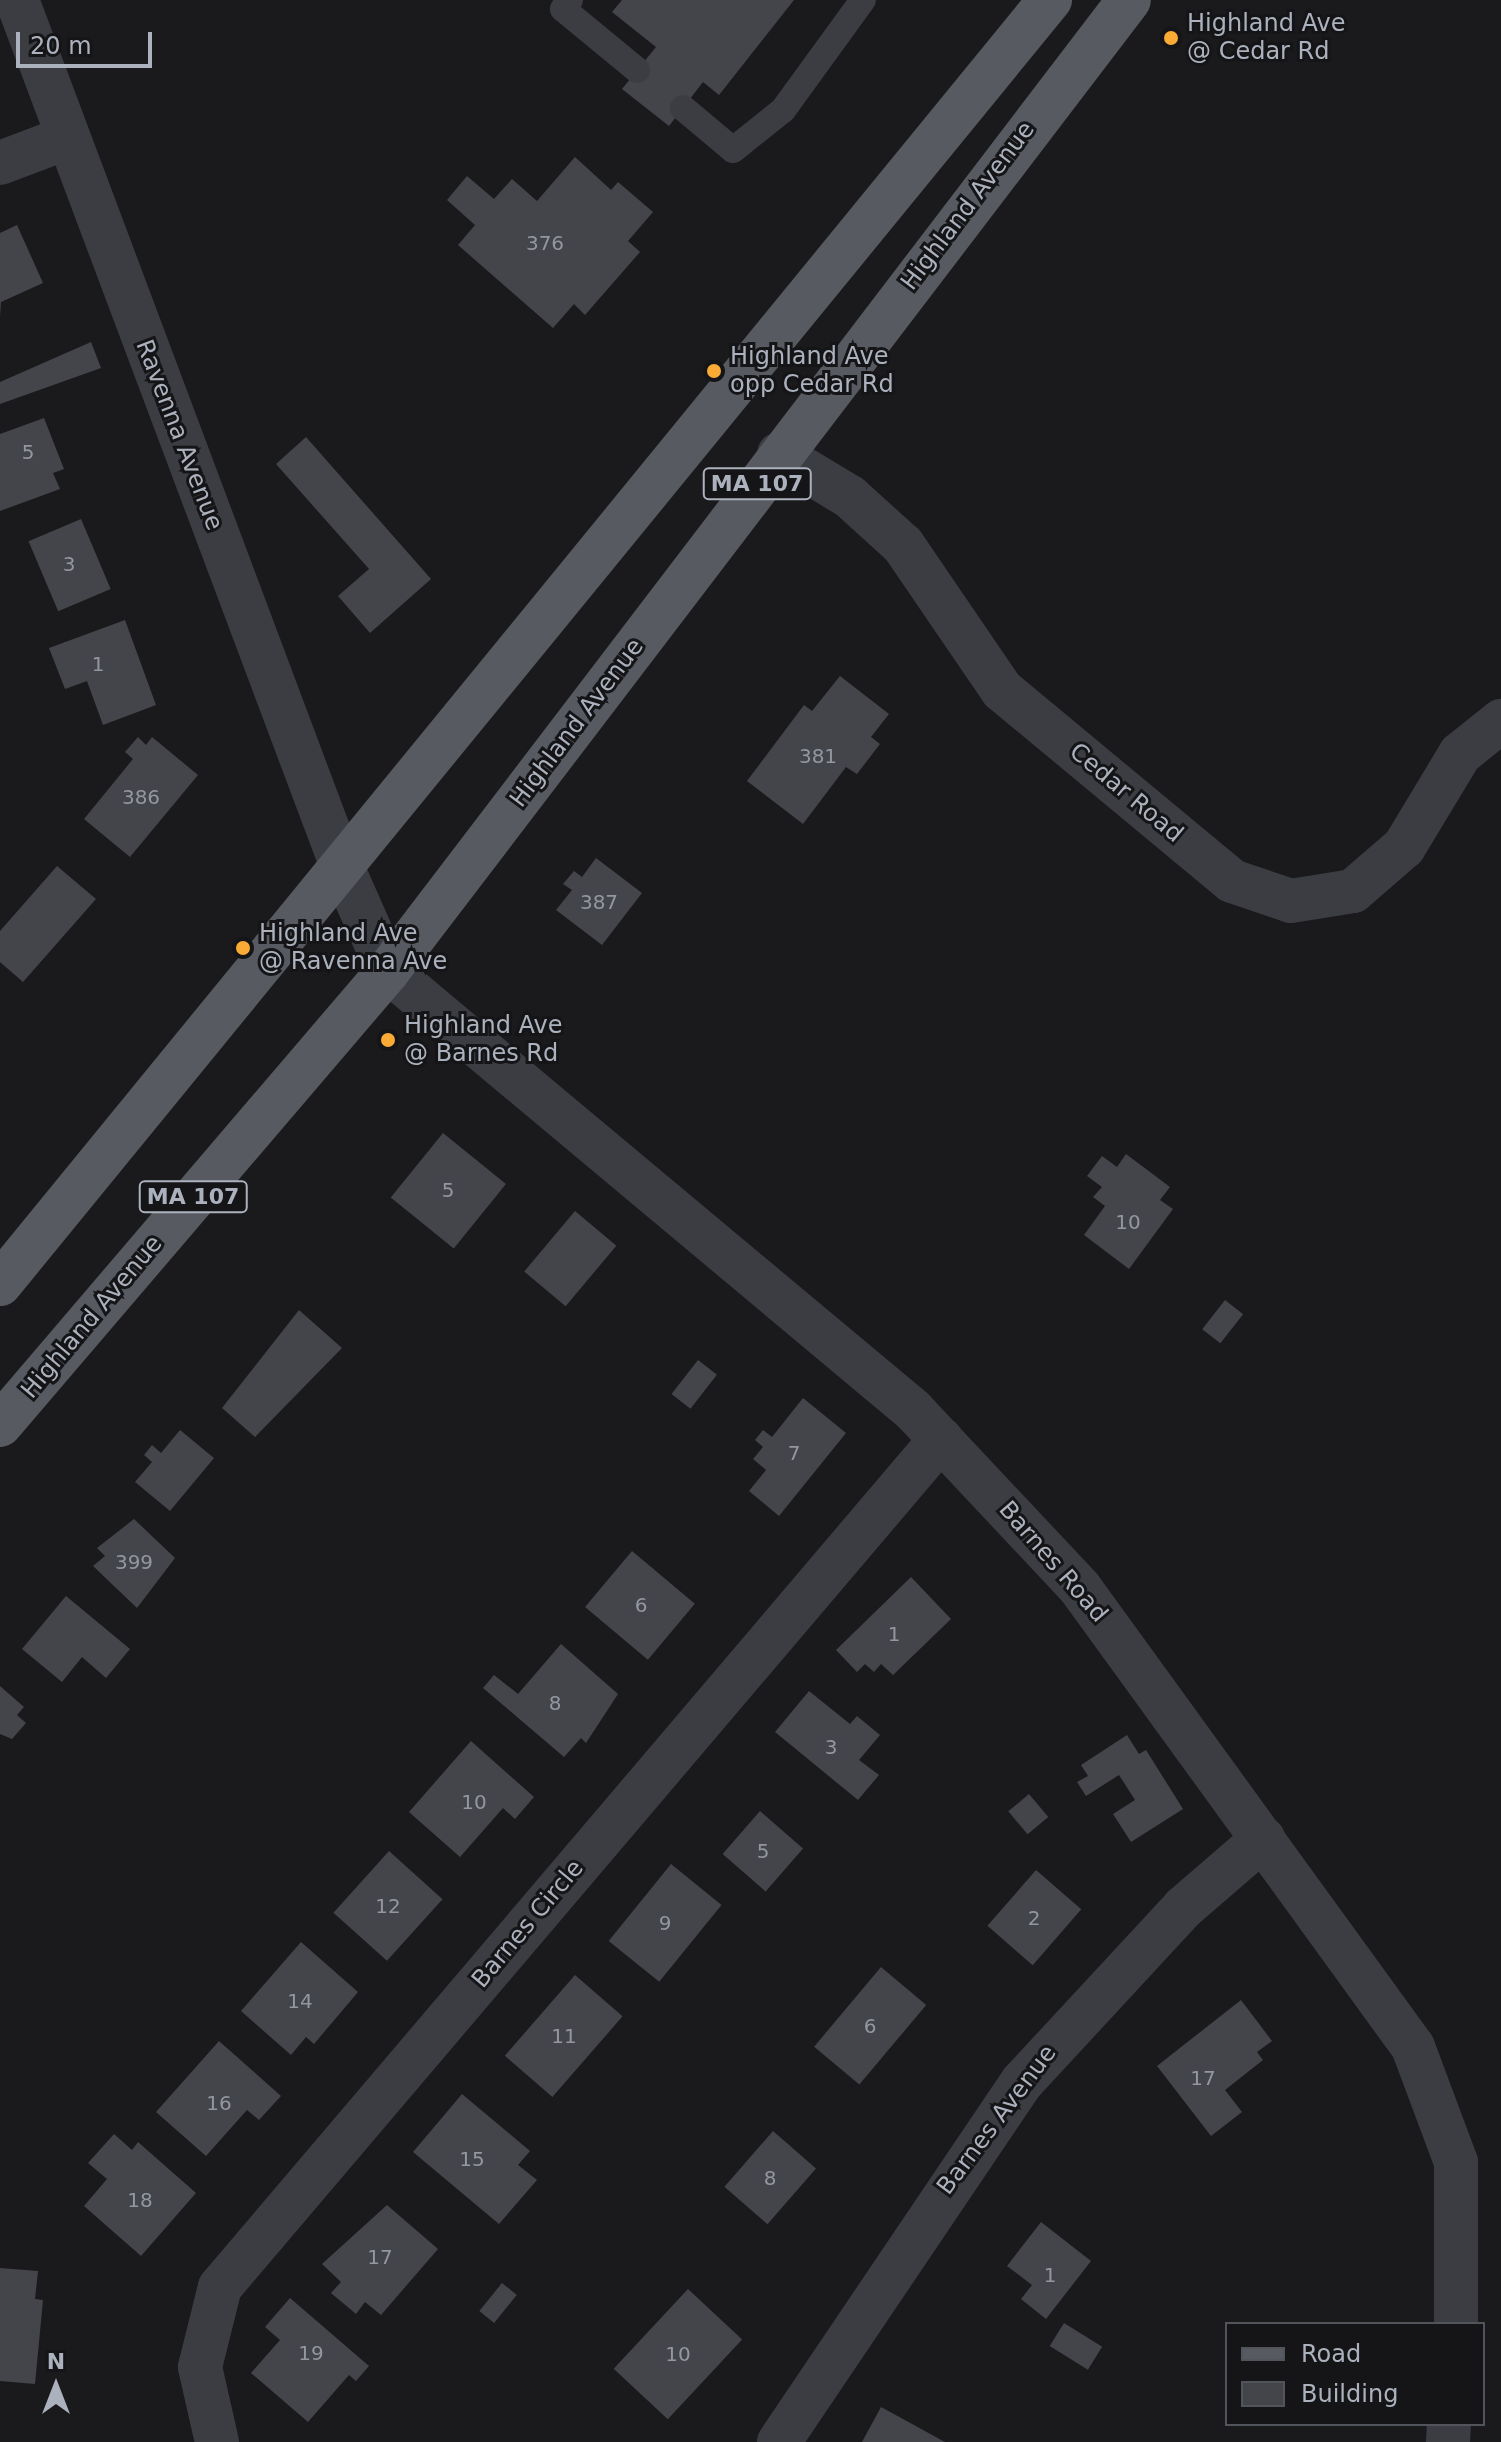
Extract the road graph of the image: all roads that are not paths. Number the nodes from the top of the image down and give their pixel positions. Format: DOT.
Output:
graph roads {
  1 [pos="17,0"];
  2 [pos="570,0"];
  3 [pos="863,0"];
  4 [pos="1050,0"];
  5 [pos="1129,0"];
  6 [pos="637,70"];
  7 [pos="683,108"];
  8 [pos="66,138"];
  9 [pos="0,163"];
  10 [pos="779,454"];
  11 [pos="1501,721"];
  12 [pos="343,869"];
  13 [pos="388,971"];
  14 [pos="0,1284"];
  15 [pos="0,1425"];
  16 [pos="941,1439"];
  17 [pos="1263,1839"];
  18 [pos="1456,2322"];
  19 [pos="217,2442"];
  20 [pos="779,2442"];
  1 -- 8 [label="street, Ravenna Avenue"];
  2 -- 6 [label="lane"];
  3 -- 7 [label="lane"];
  4 -- 12 [label="main road, MA 107"];
  5 -- 10 [label="main road, Highland Avenue / MA 107"];
  8 -- 9 [label="street"];
  8 -- 12 [label="street, Ravenna Avenue"];
  10 -- 11 [label="street, Cedar Road"];
  10 -- 13 [label="main road, Highland Avenue / MA 107"];
  12 -- 13 [label="street, Ravenna Avenue"];
  12 -- 14 [label="main road, MA 107"];
  13 -- 15 [label="main road, Highland Avenue / MA 107"];
  13 -- 16 [label="street, Barnes Road"];
  16 -- 17 [label="street, Barnes Road"];
  16 -- 19 [label="street, Barnes Circle"];
  17 -- 18 [label="street, Barnes Road"];
  17 -- 20 [label="street, Barnes Avenue"];
}
